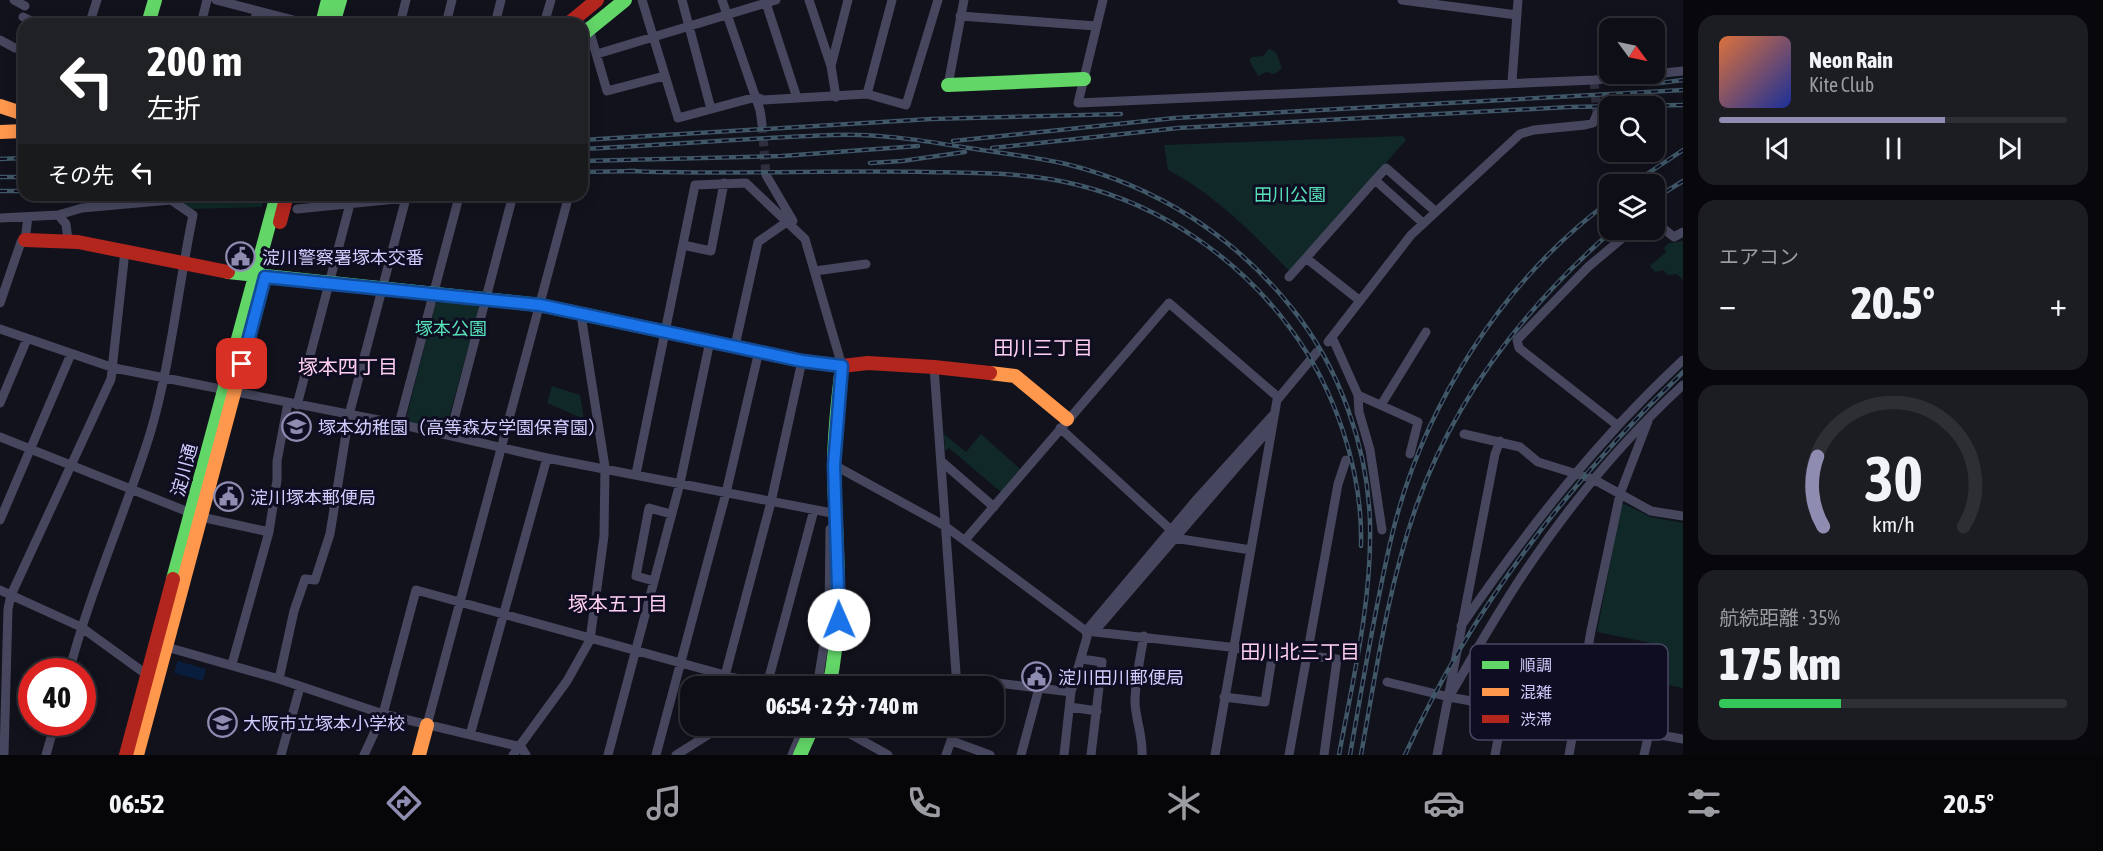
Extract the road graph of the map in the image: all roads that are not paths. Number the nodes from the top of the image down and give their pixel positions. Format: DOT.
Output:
graph roads {
  1 [pos="14,0"];
  2 [pos="97,0"];
  3 [pos="155,0"];
  4 [pos="207,0"];
  5 [pos="216,0"];
  6 [pos="328,0"];
  7 [pos="339,0"];
  8 [pos="406,0"];
  9 [pos="452,0"];
  10 [pos="501,0"];
  11 [pos="550,0"];
  12 [pos="597,0"];
  13 [pos="608,0"];
  14 [pos="625,0"];
  15 [pos="636,0"];
  16 [pos="642,0"];
  17 [pos="682,0"];
  18 [pos="722,0"];
  19 [pos="776,0"];
  20 [pos="808,0"];
  21 [pos="848,0"];
  22 [pos="892,0"];
  23 [pos="938,0"];
  24 [pos="964,0"];
  25 [pos="1103,0"];
  26 [pos="1402,0"];
  27 [pos="1518,0"];
  28 [pos="765,2"];
  29 [pos="25,6"];
  30 [pos="584,10"];
  31 [pos="257,12"];
  32 [pos="1516,15"];
  33 [pos="728,16"];
  34 [pos="960,16"];
  35 [pos="91,18"];
  36 [pos="150,18"];
  37 [pos="202,18"];
  38 [pos="256,18"];
  39 [pos="283,18"];
  40 [pos="324,18"];
  41 [pos="334,18"];
  42 [pos="402,18"];
  43 [pos="448,18"];
  44 [pos="496,18"];
  45 [pos="546,18"];
  46 [pos="575,18"];
  47 [pos="585,18"];
  48 [pos="586,18"];
  49 [pos="1096,26"];
  50 [pos="689,28"];
  51 [pos="588,35"];
  52 [pos="588,35"];
  53 [pos="588,38"];
  54 [pos="653,38"];
  55 [pos="0,40"];
  56 [pos="15,48"];
  57 [pos="597,54"];
  58 [pos="831,66"];
  59 [pos="1683,71"];
  60 [pos="664,76"];
  61 [pos="1084,79"];
  62 [pos="1512,82"];
  63 [pos="948,85"];
  64 [pos="867,94"];
  65 [pos="756,97"];
  66 [pos="836,97"];
  67 [pos="798,98"];
  68 [pos="0,106"];
  69 [pos="711,109"];
  70 [pos="18,112"];
  71 [pos="1597,114"];
  72 [pos="762,124"];
  73 [pos="18,131"];
  74 [pos="0,132"];
  75 [pos="18,141"];
  76 [pos="0,142"];
  77 [pos="766,176"];
  78 [pos="1375,180"];
  79 [pos="724,183"];
  80 [pos="160,201"];
  81 [pos="173,201"];
  82 [pos="276,201"];
  83 [pos="285,201"];
  84 [pos="378,201"];
  85 [pos="405,201"];
  86 [pos="460,201"];
  87 [pos="511,201"];
  88 [pos="567,201"];
  89 [pos="350,204"];
  90 [pos="297,209"];
  91 [pos="1435,211"];
  92 [pos="58,215"];
  93 [pos="28,217"];
  94 [pos="0,218"];
  95 [pos="788,221"];
  96 [pos="1423,223"];
  97 [pos="797,229"];
  98 [pos="1665,230"];
  99 [pos="1683,232"];
  100 [pos="25,240"];
  101 [pos="68,240"];
  102 [pos="1620,240"];
  103 [pos="683,245"];
  104 [pos="125,251"];
  105 [pos="1306,258"];
  106 [pos="183,263"];
  107 [pos="866,264"];
  108 [pos="815,271"];
  109 [pos="260,277"];
  110 [pos="1289,277"];
  111 [pos="329,283"];
  112 [pos="381,288"];
  113 [pos="432,295"];
  114 [pos="1359,300"];
  115 [pos="486,301"];
  116 [pos="0,303"];
  117 [pos="540,305"];
  118 [pos="581,315"];
  119 [pos="0,329"];
  120 [pos="666,331"];
  121 [pos="1426,332"];
  122 [pos="27,339"];
  123 [pos="710,340"];
  124 [pos="735,346"];
  125 [pos="759,351"];
  126 [pos="1317,352"];
  127 [pos="71,354"];
  128 [pos="1683,360"];
  129 [pos="802,361"];
  130 [pos="842,366"];
  131 [pos="934,367"];
  132 [pos="114,368"];
  133 [pos="164,377"];
  134 [pos="1683,385"];
  135 [pos="230,391"];
  136 [pos="1358,395"];
  137 [pos="1279,398"];
  138 [pos="0,403"];
  139 [pos="293,404"];
  140 [pos="1381,405"];
  141 [pos="1274,414"];
  142 [pos="349,415"];
  143 [pos="1650,416"];
  144 [pos="399,424"];
  145 [pos="1063,424"];
  146 [pos="1617,425"];
  147 [pos="1271,427"];
  148 [pos="1464,434"];
  149 [pos="450,435"];
  150 [pos="0,437"];
  151 [pos="1500,441"];
  152 [pos="501,446"];
  153 [pos="31,449"];
  154 [pos="1410,454"];
  155 [pos="547,458"];
  156 [pos="1346,460"];
  157 [pos="942,462"];
  158 [pos="71,465"];
  159 [pos="834,465"];
  160 [pos="605,467"];
  161 [pos="636,474"];
  162 [pos="1573,474"];
  163 [pos="1593,479"];
  164 [pos="680,483"];
  165 [pos="131,487"];
  166 [pos="726,493"];
  167 [pos="1620,495"];
  168 [pos="771,502"];
  169 [pos="993,507"];
  170 [pos="814,510"];
  171 [pos="833,513"];
  172 [pos="196,514"];
  173 [pos="672,514"];
  174 [pos="1683,516"];
  175 [pos="0,520"];
  176 [pos="945,526"];
  177 [pos="1382,530"];
  178 [pos="269,531"];
  179 [pos="1173,534"];
  180 [pos="965,540"];
  181 [pos="1251,550"];
  182 [pos="654,581"];
  183 [pos="0,590"];
  184 [pos="11,595"];
  185 [pos="459,603"];
  186 [pos="504,616"];
  187 [pos="1461,626"];
  188 [pos="81,627"];
  189 [pos="1090,631"];
  190 [pos="1144,636"];
  191 [pos="590,640"];
  192 [pos="1481,644"];
  193 [pos="1588,644"];
  194 [pos="161,645"];
  195 [pos="1233,646"];
  196 [pos="635,651"];
  197 [pos="1273,651"];
  198 [pos="1306,655"];
  199 [pos="73,658"];
  200 [pos="1082,659"];
  201 [pos="1470,662"];
  202 [pos="679,663"];
  203 [pos="232,664"];
  204 [pos="726,673"];
  205 [pos="725,676"];
  206 [pos="736,676"];
  207 [pos="771,676"];
  208 [pos="819,676"];
  209 [pos="831,676"];
  210 [pos="957,676"];
  211 [pos="151,678"];
  212 [pos="279,679"];
  213 [pos="1386,682"];
  214 [pos="1004,685"];
  215 [pos="300,687"];
  216 [pos="1039,688"];
  217 [pos="1071,692"];
  218 [pos="1224,697"];
  219 [pos="1449,697"];
  220 [pos="1470,700"];
  221 [pos="1070,707"];
  222 [pos="1097,711"];
  223 [pos="383,714"];
  224 [pos="427,724"];
  225 [pos="470,735"];
  226 [pos="51,736"];
  227 [pos="705,736"];
  228 [pos="800,736"];
  229 [pos="809,736"];
  230 [pos="854,736"];
  231 [pos="953,736"];
  232 [pos="1668,736"];
  233 [pos="1683,739"];
  234 [pos="1498,740"];
  235 [pos="1572,740"];
  236 [pos="1647,740"];
  237 [pos="952,741"];
  238 [pos="523,751"];
  239 [pos="688,752"];
  240 [pos="4,755"];
  241 [pos="46,755"];
  242 [pos="126,755"];
  243 [pos="137,755"];
  244 [pos="281,755"];
  245 [pos="364,755"];
  246 [pos="419,755"];
  247 [pos="513,755"];
  248 [pos="608,755"];
  249 [pos="656,755"];
  250 [pos="676,755"];
  251 [pos="792,755"];
  252 [pos="800,755"];
  253 [pos="888,755"];
  254 [pos="946,755"];
  255 [pos="990,755"];
  256 [pos="1021,755"];
  257 [pos="1064,755"];
  258 [pos="1091,755"];
  259 [pos="1142,755"];
  260 [pos="1215,755"];
  261 [pos="1289,755"];
  262 [pos="1324,755"];
  263 [pos="1437,755"];
  264 [pos="1495,755"];
  265 [pos="1569,755"];
  266 [pos="1644,755"];
  1 -- 29 [label="street"];
  2 -- 35 [label="street"];
  3 -- 36 [label="main road"];
  4 -- 37 [label="street"];
  5 -- 31 [label="street"];
  6 -- 40 [label="main road"];
  7 -- 41 [label="main road"];
  8 -- 42 [label="street"];
  9 -- 43 [label="street"];
  10 -- 44 [label="street"];
  11 -- 45 [label="street"];
  12 -- 30 [label="main road"];
  13 -- 48 [label="main road"];
  14 -- 51 [label="main road, bridge"];
  15 -- 52 [label="street"];
  16 -- 54 [label="street"];
  17 -- 50 [label="street"];
  18 -- 33 [label="street"];
  19 -- 28 [label="street"];
  20 -- 58 [label="street"];
  21 -- 58 [label="street"];
  22 -- 64 [label="street"];
  23 -- 64 [label="street"];
  24 -- 34 [label="street"];
  25 -- 49 [label="street"];
  26 -- 32 [label="street"];
  27 -- 32 [label="street"];
  28 -- 33 [label="street"];
  28 -- 67 [label="street"];
  30 -- 46 [label="main road"];
  30 -- 47 [label="street"];
  31 -- 38 [label="street"];
  31 -- 39 [label="street"];
  32 -- 62 [label="street"];
  33 -- 50 [label="street"];
  33 -- 65 [label="street"];
  34 -- 49 [label="street"];
  34 -- 63 [label="street"];
  49 -- 61 [label="street"];
  50 -- 54 [label="street"];
  50 -- 69 [label="street"];
  53 -- 57 [label="street"];
  54 -- 57 [label="street"];
  54 -- 60 [label="street"];
  55 -- 56 [label="street"];
  57 -- 60 [label="street"];
  58 -- 66 [label="street"];
  59 -- 62 [label="street"];
  60 -- 69 [label="street"];
  61 -- 62 [label="street"];
  61 -- 63 [label="main road"];
  64 -- 66 [label="street"];
  65 -- 67 [label="street"];
  65 -- 69 [label="street"];
  65 -- 72 [label="street"];
  66 -- 67 [label="street"];
  68 -- 70 [label="main road"];
  71 -- 91 [label="street"];
  73 -- 74 [label="main road"];
  75 -- 76 [label="main road"];
  77 -- 97 [label="street"];
  78 -- 91 [label="street"];
  78 -- 96 [label="street"];
  78 -- 105 [label="street"];
  79 -- 95 [label="street"];
  79 -- 103 [label="street"];
  79 -- 103 [label="street"];
  80 -- 92 [label="street"];
  81 -- 106 [label="street"];
  82 -- 109 [label="main road, 淀川通"];
  83 -- 109 [label="main road, 淀川通"];
  84 -- 89 [label="street"];
  85 -- 112 [label="street"];
  86 -- 113 [label="street"];
  87 -- 115 [label="street"];
  88 -- 117 [label="street"];
  89 -- 90 [label="street"];
  89 -- 111 [label="street"];
  91 -- 96 [label="street"];
  92 -- 93 [label="street"];
  92 -- 101 [label="street"];
  93 -- 94 [label="street"];
  93 -- 100 [label="street"];
  95 -- 97 [label="street"];
  95 -- 124 [label="street"];
  96 -- 114 [label="street"];
  97 -- 108 [label="street"];
  98 -- 99 [label="street"];
  100 -- 101 [label="main road"];
  100 -- 116 [label="street"];
  101 -- 104 [label="main road"];
  102 -- 146 [label="street"];
  103 -- 120 [label="street"];
  104 -- 106 [label="main road"];
  104 -- 132 [label="street"];
  105 -- 110 [label="street"];
  105 -- 114 [label="street"];
  106 -- 109 [label="main road"];
  106 -- 133 [label="street"];
  107 -- 108 [label="street"];
  108 -- 130 [label="street"];
  109 -- 111 [label="main road"];
  109 -- 135 [label="main road, 淀川通"];
  111 -- 112 [label="main road"];
  111 -- 139 [label="street"];
  112 -- 113 [label="main road"];
  112 -- 142 [label="street"];
  113 -- 115 [label="main road"];
  113 -- 144 [label="street"];
  114 -- 136 [label="street"];
  115 -- 117 [label="main road"];
  115 -- 149 [label="street"];
  117 -- 118 [label="main road"];
  117 -- 152 [label="street"];
  118 -- 120 [label="main road"];
  118 -- 160 [label="street"];
  119 -- 122 [label="street"];
  120 -- 123 [label="main road"];
  120 -- 161 [label="street"];
  121 -- 140 [label="street"];
  122 -- 127 [label="street"];
  122 -- 138 [label="street"];
  123 -- 124 [label="main road"];
  123 -- 164 [label="street"];
  124 -- 125 [label="main road"];
  125 -- 129 [label="main road"];
  125 -- 166 [label="street"];
  126 -- 137 [label="street"];
  127 -- 132 [label="street"];
  127 -- 153 [label="street"];
  128 -- 146 [label="street"];
  129 -- 130 [label="main road"];
  129 -- 168 [label="street"];
  130 -- 131 [label="main road"];
  130 -- 159 [label="main road"];
  131 -- 145 [label="main road"];
  131 -- 157 [label="street"];
  132 -- 133 [label="street"];
  132 -- 158 [label="street"];
  133 -- 135 [label="street"];
  133 -- 165 [label="street"];
  134 -- 143 [label="street"];
  135 -- 139 [label="street"];
  135 -- 172 [label="main road, 淀川通"];
  136 -- 140 [label="street"];
  136 -- 177 [label="street"];
  137 -- 141 [label="street"];
  137 -- 145 [label="street"];
  139 -- 142 [label="street"];
  139 -- 178 [label="street"];
  140 -- 154 [label="street"];
  141 -- 147 [label="street"];
  141 -- 179 [label="street"];
  142 -- 144 [label="street"];
  142 -- 212 [label="street"];
  143 -- 163 [label="street"];
  143 -- 167 [label="street"];
  144 -- 149 [label="street"];
  145 -- 169 [label="street"];
  145 -- 179 [label="street"];
  146 -- 162 [label="street"];
  147 -- 179 [label="street"];
  147 -- 181 [label="street"];
  148 -- 151 [label="street"];
  149 -- 152 [label="street"];
  150 -- 153 [label="street"];
  151 -- 162 [label="street"];
  151 -- 187 [label="street"];
  152 -- 155 [label="street"];
  152 -- 185 [label="street"];
  153 -- 158 [label="street"];
  153 -- 175 [label="street"];
  155 -- 160 [label="street"];
  155 -- 186 [label="street"];
  156 -- 198 [label="street"];
  157 -- 169 [label="street"];
  157 -- 176 [label="street"];
  158 -- 165 [label="street"];
  158 -- 184 [label="street"];
  159 -- 171 [label="main road"];
  159 -- 176 [label="street"];
  160 -- 161 [label="street"];
  160 -- 191 [label="street"];
  161 -- 164 [label="street"];
  162 -- 163 [label="street"];
  162 -- 187 [label="street"];
  163 -- 167 [label="street"];
  163 -- 192 [label="street"];
  164 -- 166 [label="street"];
  164 -- 173 [label="street"];
  165 -- 172 [label="street"];
  165 -- 188 [label="street"];
  166 -- 168 [label="street"];
  166 -- 202 [label="street"];
  167 -- 174 [label="street"];
  167 -- 193 [label="street"];
  168 -- 170 [label="street"];
  168 -- 204 [label="street"];
  169 -- 180 [label="street"];
  170 -- 171 [label="street"];
  170 -- 207 [label="street"];
  171 -- 208 [label="street"];
  171 -- 209 [label="main road"];
  172 -- 178 [label="street"];
  172 -- 194 [label="main road, 淀川通"];
  173 -- 182 [label="street"];
  173 -- 182 [label="street"];
  176 -- 180 [label="street"];
  176 -- 210 [label="street"];
  178 -- 203 [label="street"];
  179 -- 181 [label="street"];
  179 -- 189 [label="street"];
  180 -- 189 [label="street"];
  181 -- 195 [label="street"];
  182 -- 196 [label="street"];
  183 -- 184 [label="street"];
  184 -- 188 [label="street"];
  184 -- 240 [label="street"];
  185 -- 186 [label="street"];
  185 -- 223 [label="street"];
  185 -- 224 [label="street"];
  186 -- 191 [label="street"];
  186 -- 225 [label="street"];
  187 -- 219 [label="street"];
  188 -- 199 [label="street"];
  188 -- 211 [label="street"];
  189 -- 190 [label="street"];
  189 -- 200 [label="street"];
  190 -- 195 [label="street"];
  190 -- 259 [label="street"];
  191 -- 196 [label="street"];
  191 -- 238 [label="street"];
  194 -- 203 [label="street"];
  194 -- 211 [label="main road, 淀川通"];
  195 -- 197 [label="street"];
  195 -- 218 [label="street"];
  196 -- 202 [label="street"];
  196 -- 248 [label="street"];
  197 -- 198 [label="street"];
  197 -- 218 [label="street"];
  198 -- 261 [label="street"];
  198 -- 262 [label="street"];
  200 -- 217 [label="street"];
  200 -- 222 [label="street"];
  201 -- 219 [label="street"];
  202 -- 204 [label="street"];
  202 -- 249 [label="street"];
  203 -- 212 [label="street"];
  204 -- 205 [label="street"];
  204 -- 206 [label="street"];
  211 -- 242 [label="main road, 淀川通"];
  211 -- 243 [label="main road, 淀川通"];
  212 -- 215 [label="street"];
  213 -- 219 [label="street"];
  214 -- 216 [label="street"];
  215 -- 223 [label="street"];
  215 -- 244 [label="street"];
  216 -- 217 [label="street"];
  216 -- 256 [label="street"];
  217 -- 221 [label="street"];
  218 -- 260 [label="street"];
  219 -- 220 [label="street"];
  219 -- 263 [label="street"];
  221 -- 222 [label="street"];
  221 -- 257 [label="street"];
  222 -- 258 [label="street"];
  223 -- 224 [label="street"];
  223 -- 245 [label="street"];
  224 -- 225 [label="street"];
  224 -- 246 [label="main road"];
  225 -- 238 [label="street"];
  226 -- 241 [label="street"];
  227 -- 239 [label="street"];
  228 -- 251 [label="street"];
  229 -- 252 [label="main road"];
  230 -- 253 [label="street"];
  231 -- 237 [label="street"];
  232 -- 233 [label="street"];
  234 -- 264 [label="street"];
  235 -- 265 [label="street"];
  236 -- 266 [label="street"];
  237 -- 254 [label="street"];
  237 -- 255 [label="street"];
  238 -- 247 [label="street"];
  239 -- 250 [label="street"];
}
